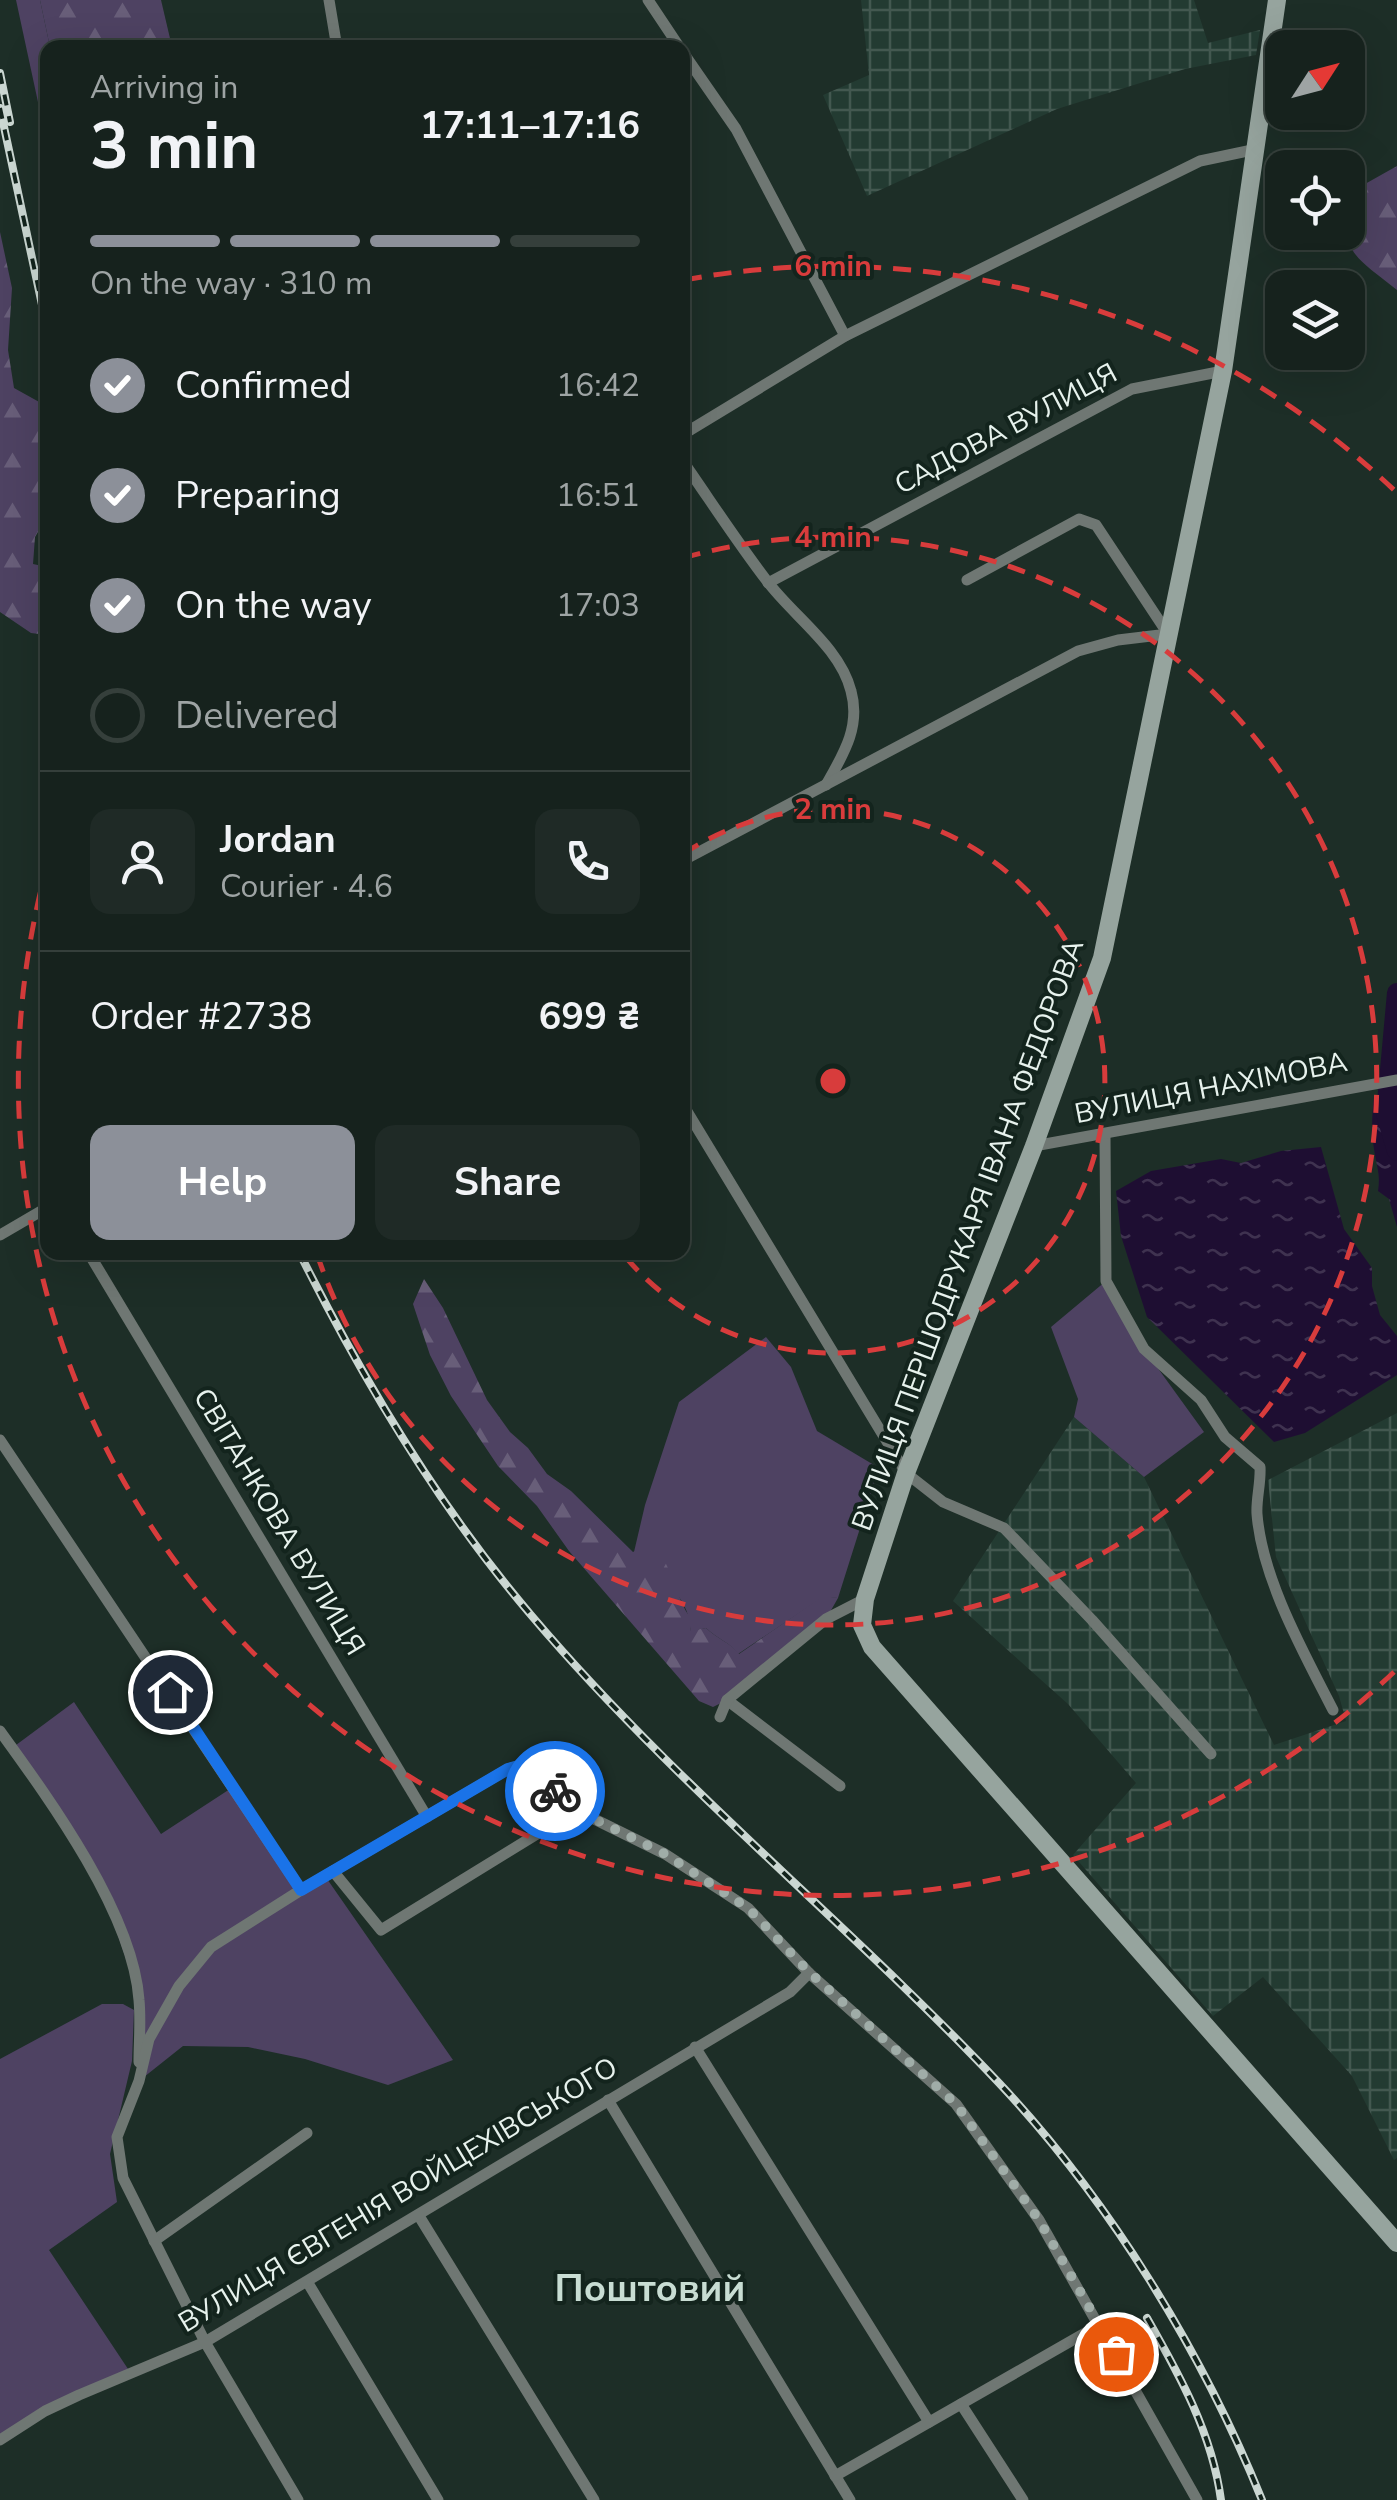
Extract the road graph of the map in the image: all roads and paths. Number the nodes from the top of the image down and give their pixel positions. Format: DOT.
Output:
graph roads {
  1 [pos="329,0"];
  2 [pos="648,0"];
  3 [pos="1277,0"];
  4 [pos="336,40"];
  5 [pos="675,40"];
  6 [pos="690,62"];
  7 [pos="1257,148"];
  8 [pos="845,336"];
  9 [pos="1223,371"];
  10 [pos="690,431"];
  11 [pos="690,471"];
  12 [pos="968,580"];
  13 [pos="768,583"];
  14 [pos="1168,634"];
  15 [pos="826,785"];
  16 [pos="690,857"];
  17 [pos="1397,1080"];
  18 [pos="690,1116"];
  19 [pos="1105,1134"];
  20 [pos="1034,1146"];
  21 [pos="40,1212"];
  22 [pos="0,1235"];
  23 [pos="93,1260"];
  24 [pos="0,1440"];
  25 [pos="906,1473"];
  26 [pos="866,1600"];
  27 [pos="727,1700"];
  28 [pos="1333,1710"];
  29 [pos="720,1717"];
  30 [pos="0,1730"];
  31 [pos="1211,1754"];
  32 [pos="840,1786"];
  33 [pos="576,1810"];
  34 [pos="427,1817"];
  35 [pos="333,1872"];
  36 [pos="301,1890"];
  37 [pos="809,1972"];
  38 [pos="695,2047"];
  39 [pos="139,2081"];
  40 [pos="608,2100"];
  41 [pos="307,2134"];
  42 [pos="418,2216"];
  43 [pos="154,2240"];
  44 [pos="1397,2243"];
  45 [pos="308,2283"];
  46 [pos="1100,2325"];
  47 [pos="205,2342"];
  48 [pos="961,2404"];
  49 [pos="929,2422"];
  50 [pos="0,2440"];
  51 [pos="835,2476"];
  52 [pos="298,2500"];
  53 [pos="438,2500"];
  54 [pos="594,2500"];
  55 [pos="850,2500"];
  56 [pos="1022,2500"];
  57 [pos="1197,2500"];
  1 -- 4 [label="street"];
  2 -- 5 [label="street"];
  3 -- 7 [label="street, ВУЛИЦЯ ПЕРШОДРУКАРЯ ІВАНА ФЕДОРОВА"];
  6 -- 8 [label="street"];
  7 -- 8 [label="street"];
  7 -- 9 [label="street, ВУЛИЦЯ ПЕРШОДРУКАРЯ ІВАНА ФЕДОРОВА"];
  8 -- 10 [label="street"];
  9 -- 13 [label="street, САДОВА ВУЛИЦЯ"];
  9 -- 14 [label="street, ВУЛИЦЯ ПЕРШОДРУКАРЯ ІВАНА ФЕДОРОВА"];
  11 -- 13 [label="street"];
  12 -- 14 [label="street"];
  13 -- 15 [label="street"];
  14 -- 15 [label="street"];
  14 -- 20 [label="street, ВУЛИЦЯ ПЕРШОДРУКАРЯ ІВАНА ФЕДОРОВА"];
  15 -- 16 [label="street"];
  17 -- 19 [label="street, ВУЛИЦЯ НАХІМОВА"];
  18 -- 25 [label="street"];
  19 -- 20 [label="street, ВУЛИЦЯ НАХІМОВА"];
  19 -- 28 [label="street"];
  20 -- 25 [label="street, ВУЛИЦЯ ПЕРШОДРУКАРЯ ІВАНА ФЕДОРОВА"];
  21 -- 22 [label="street"];
  23 -- 34 [label="street, СВІТАНКОВА ВУЛИЦЯ"];
  24 -- 36 [label="street"];
  25 -- 26 [label="street, ВУЛИЦЯ ПЕРШОДРУКАРЯ ІВАНА ФЕДОРОВА"];
  25 -- 31 [label="street"];
  26 -- 27 [label="street"];
  26 -- 44 [label="street, ВУЛИЦЯ ПЕРШОДРУКАРЯ ІВАНА ФЕДОРОВА"];
  27 -- 29 [label="street"];
  27 -- 32 [label="street"];
  30 -- 39 [label="street"];
  33 -- 34 [label="street"];
  33 -- 35 [label="street"];
  33 -- 37 [label="street"];
  34 -- 35 [label="street"];
  35 -- 36 [label="street"];
  36 -- 39 [label="street"];
  37 -- 38 [label="street, ВУЛИЦЯ ЄВГЕНІЯ ВОЙЦЕХІВСЬКОГО"];
  37 -- 46 [label="street"];
  38 -- 40 [label="street, ВУЛИЦЯ ЄВГЕНІЯ ВОЙЦЕХІВСЬКОГО"];
  38 -- 49 [label="street"];
  39 -- 43 [label="street"];
  40 -- 42 [label="street, ВУЛИЦЯ ЄВГЕНІЯ ВОЙЦЕХІВСЬКОГО"];
  40 -- 51 [label="street"];
  41 -- 43 [label="street"];
  42 -- 45 [label="street, ВУЛИЦЯ ЄВГЕНІЯ ВОЙЦЕХІВСЬКОГО"];
  42 -- 54 [label="street"];
  43 -- 47 [label="street"];
  45 -- 47 [label="street, ВУЛИЦЯ ЄВГЕНІЯ ВОЙЦЕХІВСЬКОГО"];
  45 -- 53 [label="street"];
  46 -- 48 [label="street"];
  46 -- 57 [label="street"];
  47 -- 50 [label="street, ВУЛИЦЯ ЄВГЕНІЯ ВОЙЦЕХІВСЬКОГО"];
  47 -- 52 [label="street"];
  48 -- 49 [label="street"];
  48 -- 56 [label="street"];
  49 -- 51 [label="street"];
  51 -- 55 [label="street"];
}
